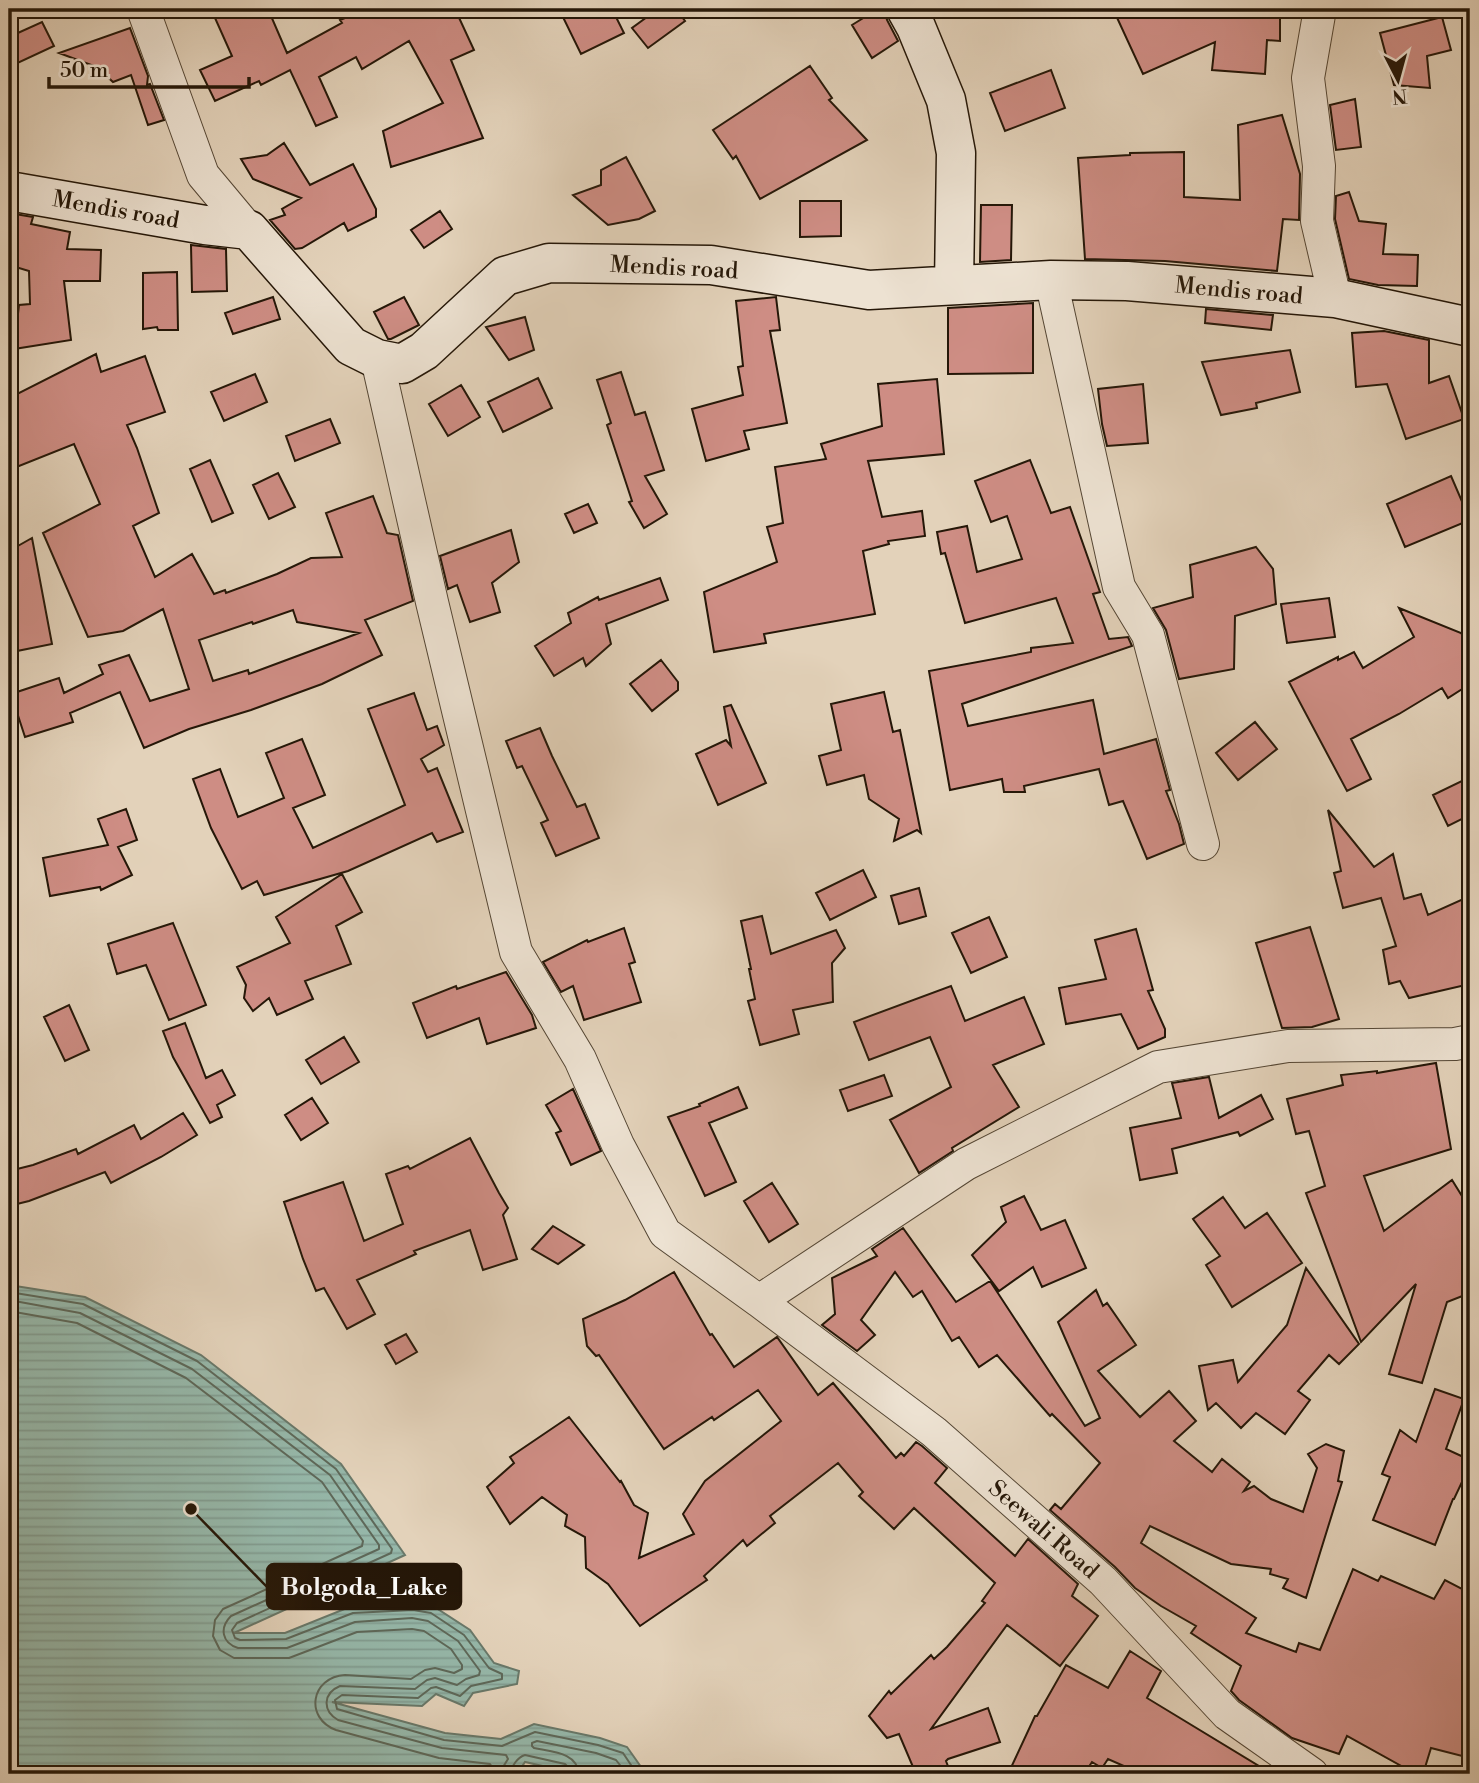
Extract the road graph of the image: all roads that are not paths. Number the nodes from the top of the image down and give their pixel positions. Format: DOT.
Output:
graph roads {
  1 [pos="143,9"];
  2 [pos="906,9"];
  3 [pos="1320,9"];
  4 [pos="9,191"];
  5 [pos="249,230"];
  6 [pos="1051,280"];
  7 [pos="954,285"];
  8 [pos="1335,299"];
  9 [pos="1470,327"];
  10 [pos="377,359"];
  11 [pos="1203,844"];
  12 [pos="1470,1041"];
  13 [pos="759,1301"];
  14 [pos="1312,1774"];
  1 -- 5 [label="street"];
  2 -- 7 [label="street"];
  3 -- 8 [label="street"];
  4 -- 5 [label="street, Mendis road"];
  5 -- 10 [label="street, Mendis road"];
  6 -- 7 [label="street, Mendis road"];
  6 -- 8 [label="street, Mendis road"];
  6 -- 11 [label="street"];
  7 -- 10 [label="street, Mendis road"];
  8 -- 9 [label="street, Mendis road"];
  10 -- 13 [label="street, Seewali Road"];
  12 -- 13 [label="street"];
  13 -- 14 [label="street, Seewali Road"];
}
